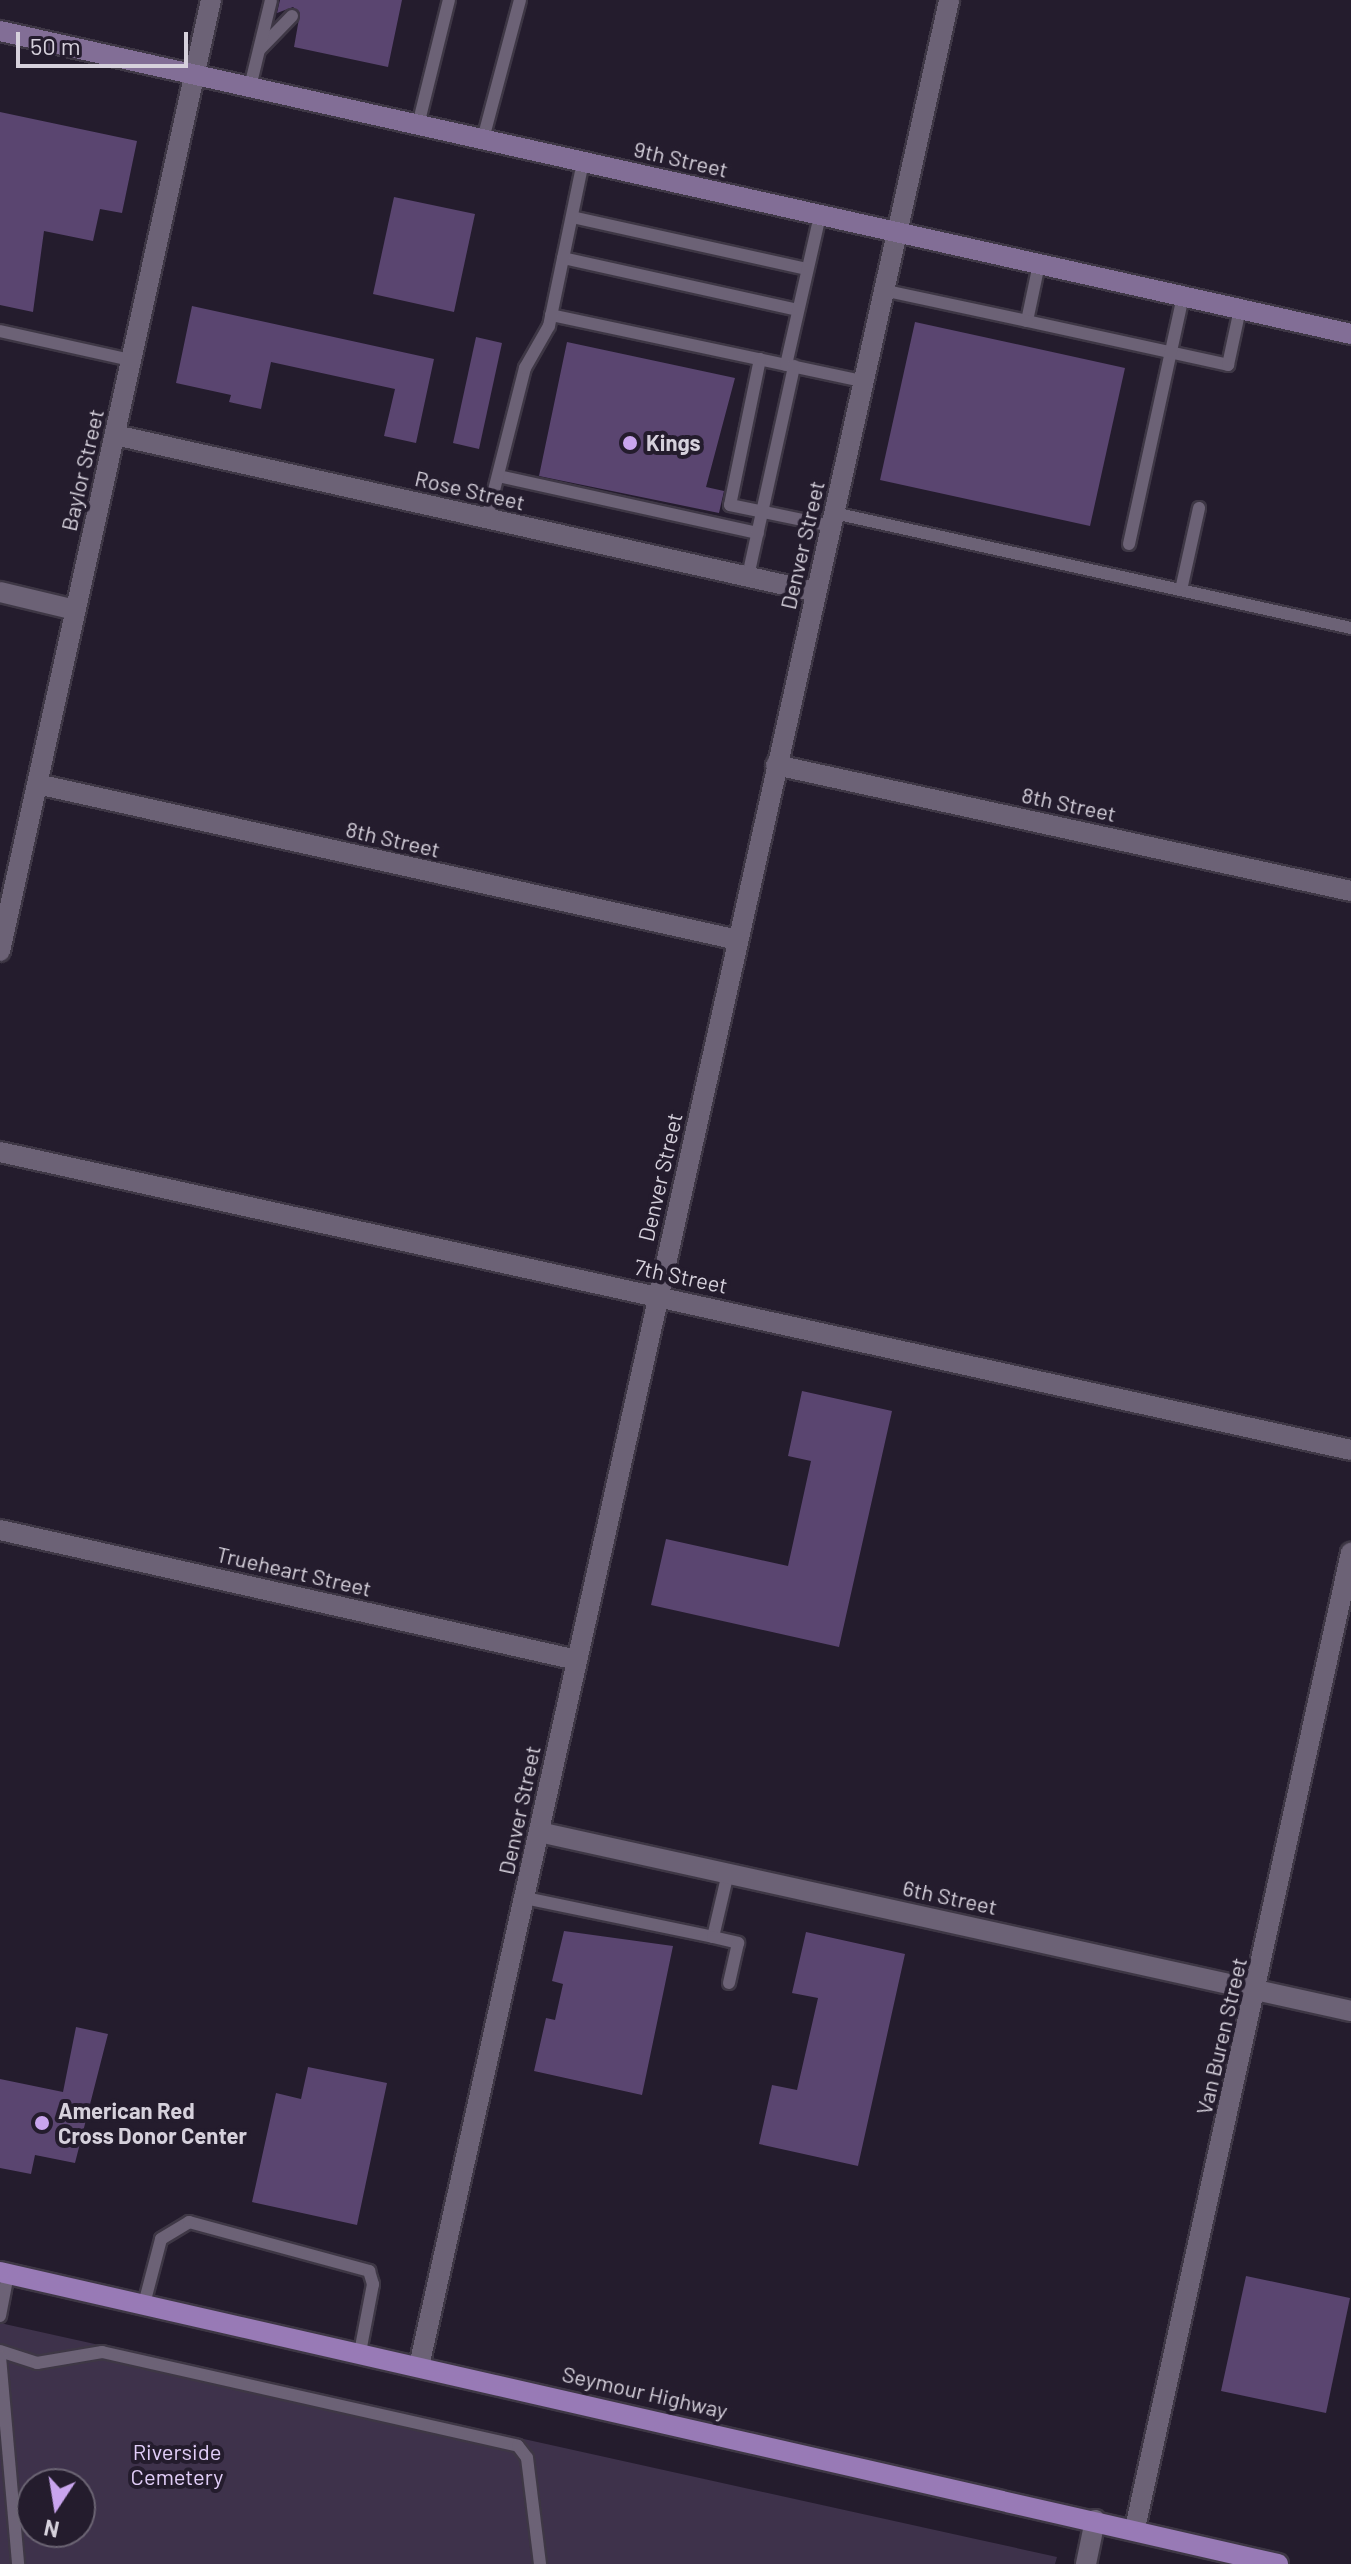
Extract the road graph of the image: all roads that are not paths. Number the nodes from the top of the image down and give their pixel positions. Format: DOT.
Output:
graph roads {
  1 [pos="211,0"];
  2 [pos="271,0"];
  3 [pos="449,0"];
  4 [pos="520,0"];
  5 [pos="949,0"];
  6 [pos="292,16"];
  7 [pos="0,31"];
  8 [pos="260,49"];
  9 [pos="195,75"];
  10 [pos="250,87"];
  11 [pos="418,125"];
  12 [pos="483,139"];
  13 [pos="583,162"];
  14 [pos="820,215"];
  15 [pos="572,217"];
  16 [pos="901,233"];
  17 [pos="563,258"];
  18 [pos="1039,264"];
  19 [pos="807,269"];
  20 [pos="887,291"];
  21 [pos="1183,297"];
  22 [pos="1240,309"];
  23 [pos="797,310"];
  24 [pos="551,315"];
  25 [pos="1027,321"];
  26 [pos="0,331"];
  27 [pos="1351,334"];
  28 [pos="1171,352"];
  29 [pos="760,359"];
  30 [pos="131,360"];
  31 [pos="790,366"];
  32 [pos="866,382"];
  33 [pos="115,435"];
  34 [pos="498,476"];
  35 [pos="1199,508"];
  36 [pos="762,512"];
  37 [pos="487,518"];
  38 [pos="833,520"];
  39 [pos="758,533"];
  40 [pos="1129,544"];
  41 [pos="748,576"];
  42 [pos="1181,590"];
  43 [pos="0,592"];
  44 [pos="816,592"];
  45 [pos="75,610"];
  46 [pos="1351,628"];
  47 [pos="776,765"];
  48 [pos="37,784"];
  49 [pos="1351,891"];
  50 [pos="738,940"];
  51 [pos="0,951"];
  52 [pos="0,1152"];
  53 [pos="657,1296"];
  54 [pos="1351,1450"];
  55 [pos="0,1530"];
  56 [pos="1351,1553"];
  57 [pos="577,1660"];
  58 [pos="539,1832"];
  59 [pos="728,1873"];
  60 [pos="525,1898"];
  61 [pos="713,1937"];
  62 [pos="729,1983"];
  63 [pos="1256,1990"];
  64 [pos="1351,2011"];
  65 [pos="4,2273"];
  66 [pos="144,2304"];
  67 [pos="0,2316"];
  68 [pos="360,2352"];
  69 [pos="0,2354"];
  70 [pos="419,2366"];
  71 [pos="1095,2520"];
  72 [pos="1135,2528"];
  73 [pos="18,2564"];
  74 [pos="540,2564"];
  75 [pos="1086,2564"];
  76 [pos="1278,2564"];
  1 -- 9 [label="street, Baylor Street"];
  2 -- 8 [label="lane"];
  3 -- 11 [label="lane"];
  4 -- 12 [label="lane"];
  5 -- 16 [label="street, Denver Street"];
  6 -- 8 [label="lane"];
  7 -- 9 [label="street, 9th Street"];
  8 -- 10 [label="lane"];
  9 -- 10 [label="street, 9th Street"];
  9 -- 30 [label="street, Baylor Street"];
  10 -- 11 [label="street, 9th Street"];
  11 -- 12 [label="street, 9th Street"];
  12 -- 13 [label="street, 9th Street"];
  13 -- 14 [label="street, 9th Street"];
  13 -- 15 [label="lane"];
  14 -- 16 [label="street, 9th Street"];
  14 -- 19 [label="lane"];
  15 -- 17 [label="lane"];
  15 -- 19 [label="lane"];
  16 -- 18 [label="street, 9th Street"];
  16 -- 20 [label="street, Denver Street"];
  17 -- 23 [label="lane"];
  17 -- 24 [label="lane"];
  18 -- 21 [label="street, 9th Street"];
  18 -- 25 [label="lane"];
  19 -- 23 [label="lane"];
  20 -- 25 [label="lane"];
  20 -- 32 [label="street, Denver Street"];
  21 -- 22 [label="street, 9th Street"];
  21 -- 28 [label="lane"];
  22 -- 27 [label="street, 9th Street"];
  22 -- 28 [label="lane"];
  23 -- 31 [label="lane"];
  24 -- 29 [label="lane"];
  24 -- 34 [label="lane"];
  25 -- 28 [label="lane"];
  26 -- 30 [label="lane"];
  28 -- 40 [label="lane"];
  29 -- 31 [label="lane"];
  29 -- 36 [label="lane"];
  30 -- 33 [label="street, Baylor Street"];
  31 -- 32 [label="lane"];
  31 -- 36 [label="lane"];
  32 -- 38 [label="street, Denver Street"];
  33 -- 37 [label="street, Rose Street"];
  33 -- 45 [label="street, Baylor Street"];
  34 -- 37 [label="lane"];
  34 -- 39 [label="lane"];
  35 -- 42 [label="lane"];
  36 -- 38 [label="lane"];
  36 -- 39 [label="lane"];
  37 -- 41 [label="street, Rose Street"];
  38 -- 42 [label="lane"];
  38 -- 44 [label="street, Denver Street"];
  39 -- 41 [label="lane"];
  41 -- 44 [label="street, Rose Street"];
  42 -- 46 [label="lane"];
  43 -- 45 [label="street"];
  44 -- 47 [label="street, Denver Street"];
  45 -- 48 [label="street, Baylor Street"];
  47 -- 49 [label="street, 8th Street"];
  47 -- 50 [label="street, Denver Street"];
  48 -- 50 [label="street, 8th Street"];
  48 -- 51 [label="street, Baylor Street"];
  50 -- 53 [label="street, Denver Street"];
  52 -- 53 [label="street, 7th Street"];
  53 -- 54 [label="street, 7th Street"];
  53 -- 57 [label="street, Denver Street"];
  55 -- 57 [label="street, Trueheart Street"];
  56 -- 63 [label="street, Van Buren Street"];
  57 -- 58 [label="street, Denver Street"];
  58 -- 59 [label="street, 6th Street"];
  58 -- 60 [label="street, Denver Street"];
  59 -- 61 [label="lane"];
  59 -- 63 [label="street, 6th Street"];
  60 -- 61 [label="lane"];
  60 -- 70 [label="street, Denver Street"];
  61 -- 62 [label="lane"];
  63 -- 64 [label="street, 6th Street"];
  63 -- 72 [label="street, Van Buren Street"];
  65 -- 66 [label="main road, Seymour Highway"];
  65 -- 67 [label="lane"];
  66 -- 68 [label="main road, Seymour Highway"];
  66 -- 68 [label="lane"];
  68 -- 70 [label="main road, Seymour Highway"];
  69 -- 73 [label="lane"];
  69 -- 74 [label="lane"];
  70 -- 71 [label="main road, Seymour Highway"];
  71 -- 72 [label="main road, Seymour Highway"];
  71 -- 75 [label="street"];
  72 -- 76 [label="main road, Seymour Highway"];
}
